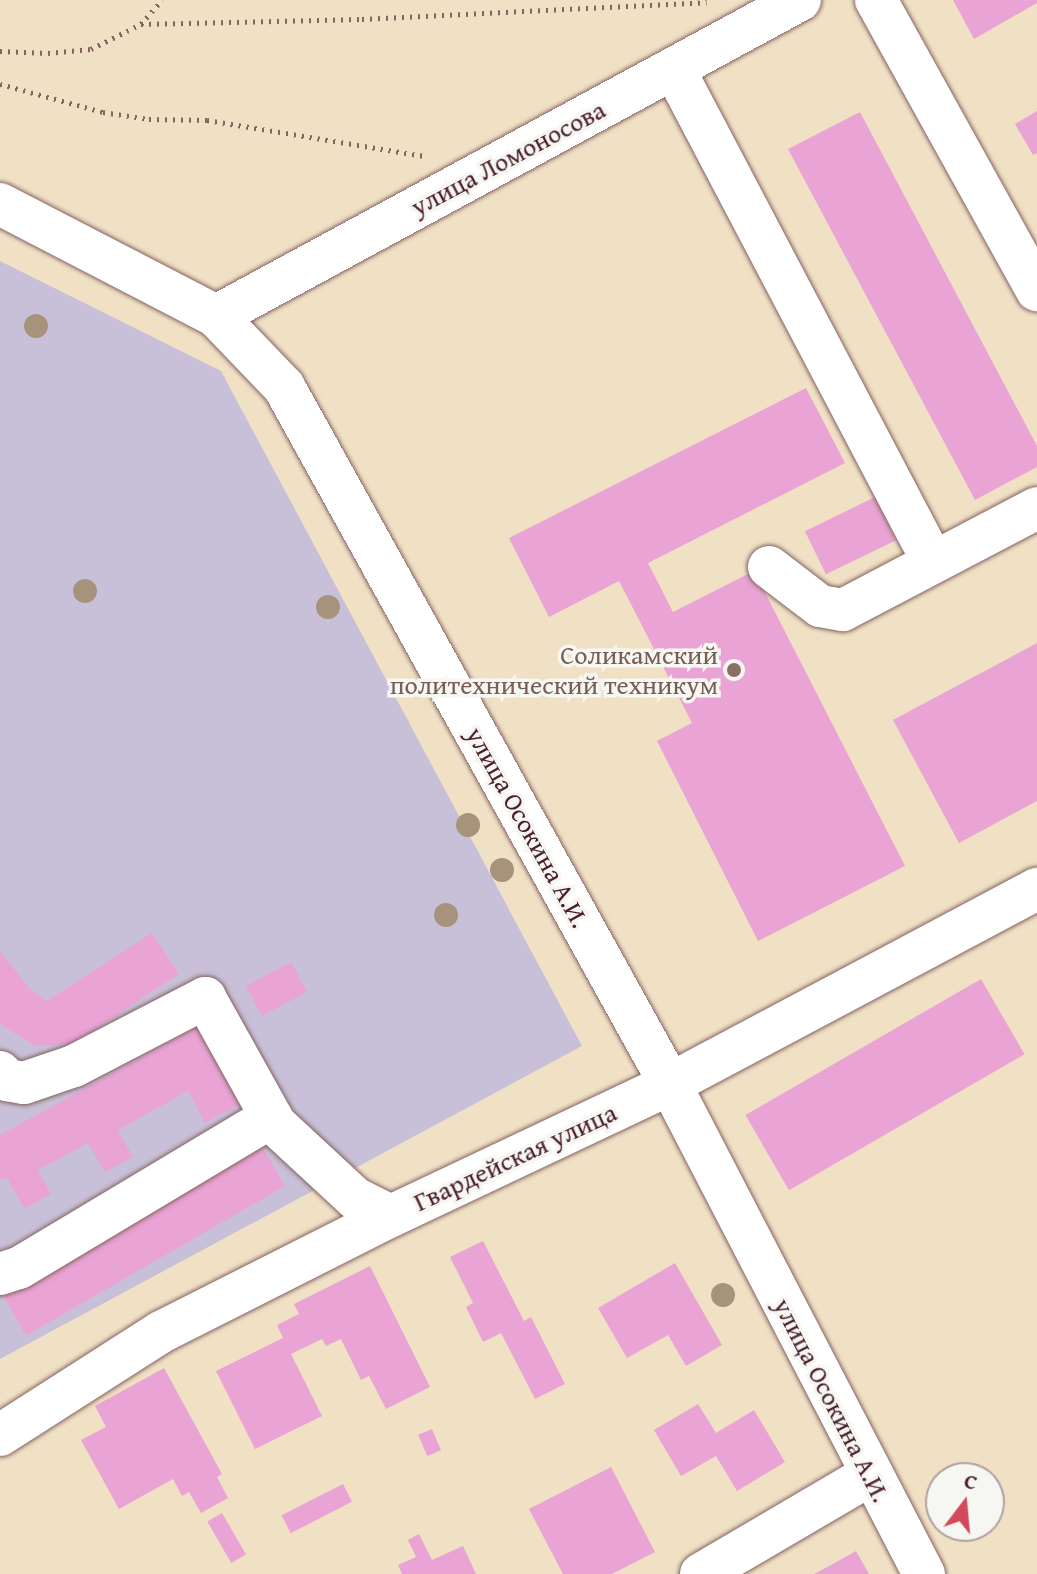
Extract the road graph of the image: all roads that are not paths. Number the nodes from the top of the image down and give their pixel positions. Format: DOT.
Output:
graph roads {
  1 [pos="800,0"];
  2 [pos="876,0"];
  3 [pos="674,69"];
  4 [pos="0,204"];
  5 [pos="1037,290"];
  6 [pos="216,316"];
  7 [pos="1037,508"];
  8 [pos="933,562"];
  9 [pos="769,567"];
  10 [pos="1037,889"];
  11 [pos="0,1072"];
  12 [pos="670,1084"];
  13 [pos="271,1117"];
  14 [pos="391,1216"];
  15 [pos="0,1274"];
  16 [pos="0,1435"];
  17 [pos="870,1475"];
  18 [pos="701,1574"];
  19 [pos="924,1574"];
  1 -- 3 [label="street, улица Ломоносова"];
  2 -- 5 [label="street"];
  3 -- 6 [label="street, улица Ломоносова"];
  3 -- 8 [label="street"];
  4 -- 6 [label="street, улица Осокина А.И."];
  6 -- 12 [label="street, улица Осокина А.И."];
  7 -- 8 [label="street"];
  8 -- 9 [label="street"];
  10 -- 12 [label="street, Гвардейская улица"];
  11 -- 13 [label="street"];
  12 -- 14 [label="street, Гвардейская улица"];
  12 -- 17 [label="street, улица Осокина А.И."];
  13 -- 14 [label="street"];
  13 -- 15 [label="street"];
  14 -- 16 [label="street, Гвардейская улица"];
  17 -- 18 [label="street"];
  17 -- 19 [label="street, улица Осокина А.И."];
}
